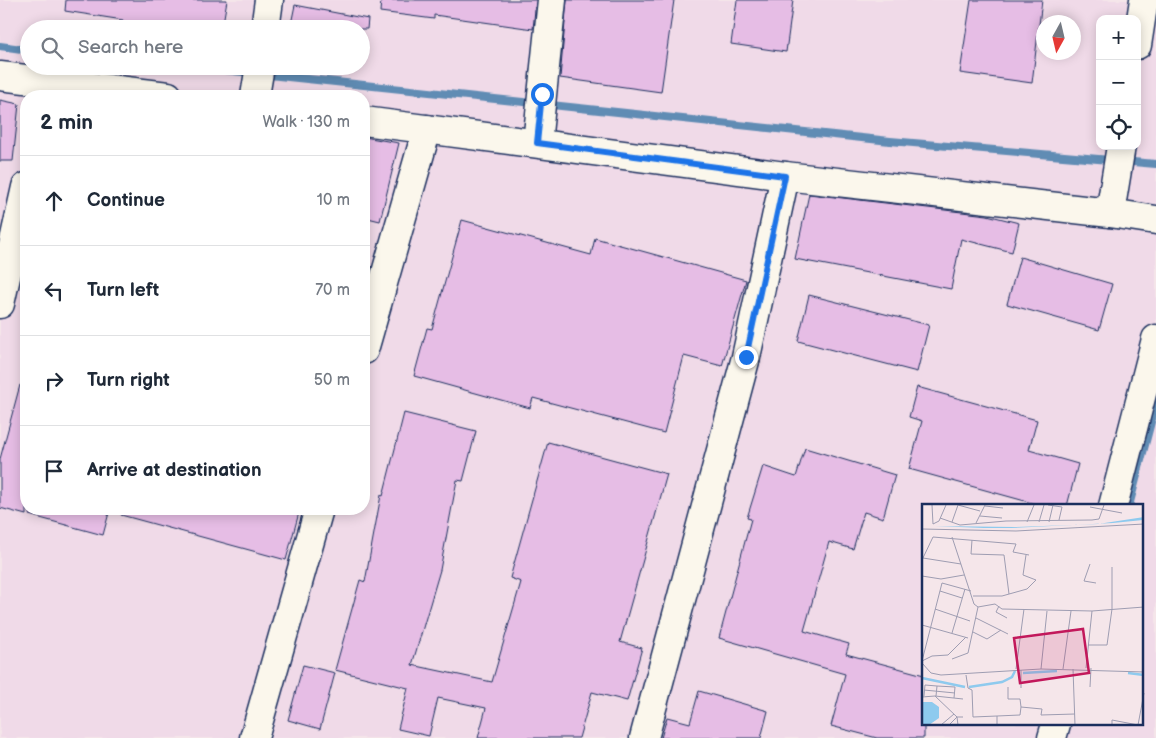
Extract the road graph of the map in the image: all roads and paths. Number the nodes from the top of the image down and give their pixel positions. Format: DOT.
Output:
graph roads {
  1 [pos="269,0"];
  2 [pos="552,0"];
  3 [pos="1144,0"];
  4 [pos="1141,19"];
  5 [pos="266,20"];
  6 [pos="0,76"];
  7 [pos="48,89"];
  8 [pos="65,90"];
  9 [pos="539,120"];
  10 [pos="370,122"];
  11 [pos="426,129"];
  12 [pos="1120,150"];
  13 [pos="785,176"];
  14 [pos="1110,213"];
  15 [pos="20,215"];
  16 [pos="1156,220"];
  17 [pos="0,304"];
  18 [pos="370,329"];
  19 [pos="1156,339"];
  20 [pos="1114,504"];
  21 [pos="317,515"];
  22 [pos="254,738"];
  23 [pos="644,738"];
  1 -- 5 [label="street"];
  2 -- 9 [label="street"];
  3 -- 4 [label="street"];
  6 -- 7 [label="street"];
  7 -- 8 [label="street"];
  9 -- 11 [label="street"];
  9 -- 13 [label="street"];
  10 -- 11 [label="street"];
  11 -- 18 [label="street"];
  12 -- 14 [label="street"];
  13 -- 14 [label="street"];
  13 -- 23 [label="street"];
  14 -- 16 [label="street"];
  15 -- 17 [label="street"];
  19 -- 20 [label="street"];
  21 -- 22 [label="street"];
}
